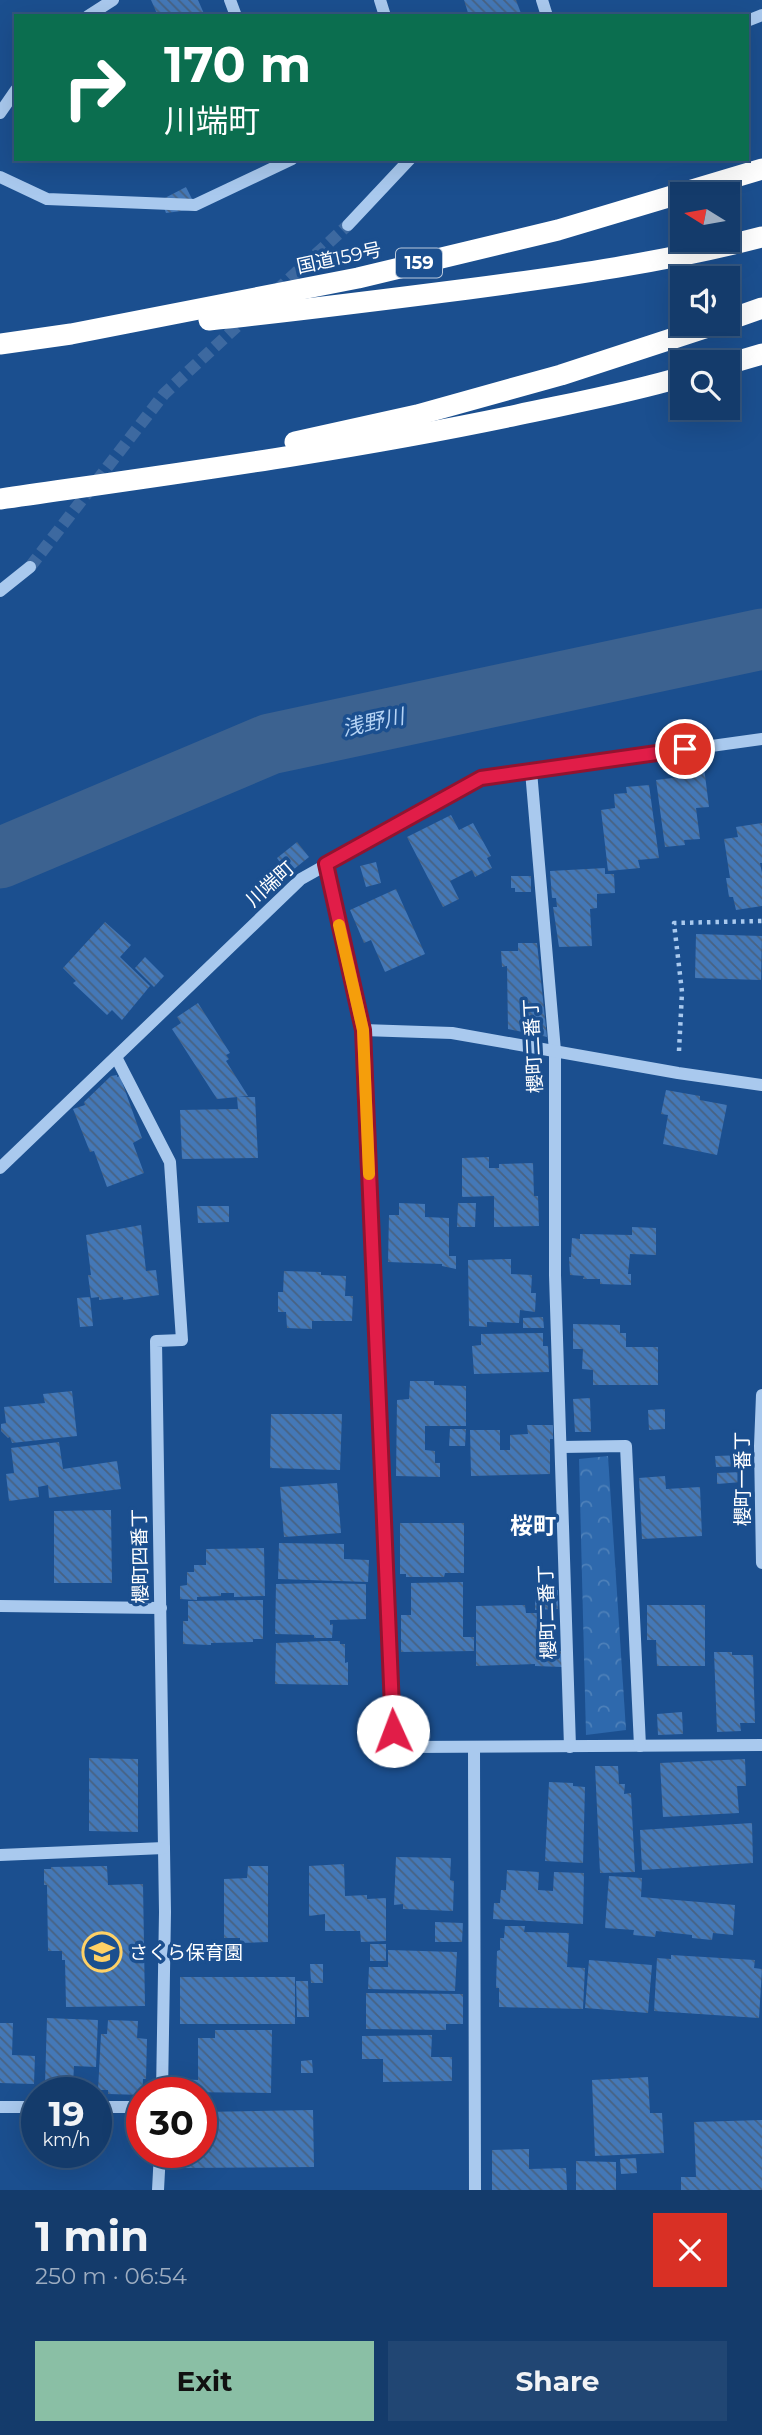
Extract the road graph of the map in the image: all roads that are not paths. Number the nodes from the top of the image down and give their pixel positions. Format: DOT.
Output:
graph roads {
  1 [pos="113,0"];
  2 [pos="91,14"];
  3 [pos="14,93"];
  4 [pos="0,113"];
  5 [pos="289,161"];
  6 [pos="408,161"];
  7 [pos="762,169"];
  8 [pos="0,177"];
  9 [pos="348,225"];
  10 [pos="762,237"];
  11 [pos="762,308"];
  12 [pos="740,316"];
  13 [pos="71,334"];
  14 [pos="680,336"];
  15 [pos="0,344"];
  16 [pos="762,354"];
  17 [pos="740,360"];
  18 [pos="670,380"];
  19 [pos="105,484"];
  20 [pos="0,499"];
  21 [pos="30,567"];
  22 [pos="0,592"];
  23 [pos="762,739"];
  24 [pos="531,771"];
  25 [pos="326,864"];
  26 [pos="363,1030"];
  27 [pos="555,1051"];
  28 [pos="116,1057"];
  29 [pos="762,1085"];
  30 [pos="0,1168"];
  31 [pos="762,1395"];
  32 [pos="561,1447"];
  33 [pos="762,1563"];
  34 [pos="0,1606"];
  35 [pos="161,1608"];
  36 [pos="762,1745"];
  37 [pos="640,1746"];
  38 [pos="474,1747"];
  39 [pos="570,1747"];
  40 [pos="164,1848"];
  41 [pos="0,1855"];
  42 [pos="162,2077"];
  43 [pos="0,2107"];
  44 [pos="21,2107"];
  45 [pos="159,2168"];
  46 [pos="158,2190"];
  47 [pos="475,2190"];
  1 -- 2 [label="street"];
  3 -- 4 [label="street"];
  5 -- 8 [label="street"];
  6 -- 9 [label="street"];
  7 -- 13 [label="highway, 国道159号 / 159"];
  10 -- 13 [label="highway, 159"];
  11 -- 12 [label="highway"];
  13 -- 15 [label="highway, 国道159号 / 159"];
  14 -- 19 [label="highway"];
  16 -- 17 [label="highway"];
  18 -- 19 [label="highway"];
  19 -- 20 [label="highway"];
  21 -- 22 [label="street"];
  23 -- 24 [label="street, 川端町"];
  24 -- 25 [label="street, 川端町"];
  24 -- 27 [label="street, 櫻町二番丁"];
  25 -- 26 [label="street"];
  25 -- 28 [label="street, 川端町"];
  26 -- 27 [label="street"];
  26 -- 38 [label="street"];
  27 -- 29 [label="street"];
  27 -- 32 [label="street, 櫻町二番丁"];
  28 -- 30 [label="street, 川端町"];
  28 -- 35 [label="street, 櫻町四番丁"];
  31 -- 33 [label="street, 櫻町一番丁"];
  32 -- 37 [label="street"];
  32 -- 39 [label="street, 櫻町二番丁"];
  34 -- 35 [label="street"];
  35 -- 40 [label="street, 櫻町四番丁"];
  36 -- 37 [label="street"];
  37 -- 39 [label="street"];
  38 -- 39 [label="street"];
  38 -- 47 [label="street"];
  40 -- 41 [label="street"];
  40 -- 42 [label="street, 櫻町四番丁"];
  43 -- 44 [label="street"];
  45 -- 46 [label="street"];
}
